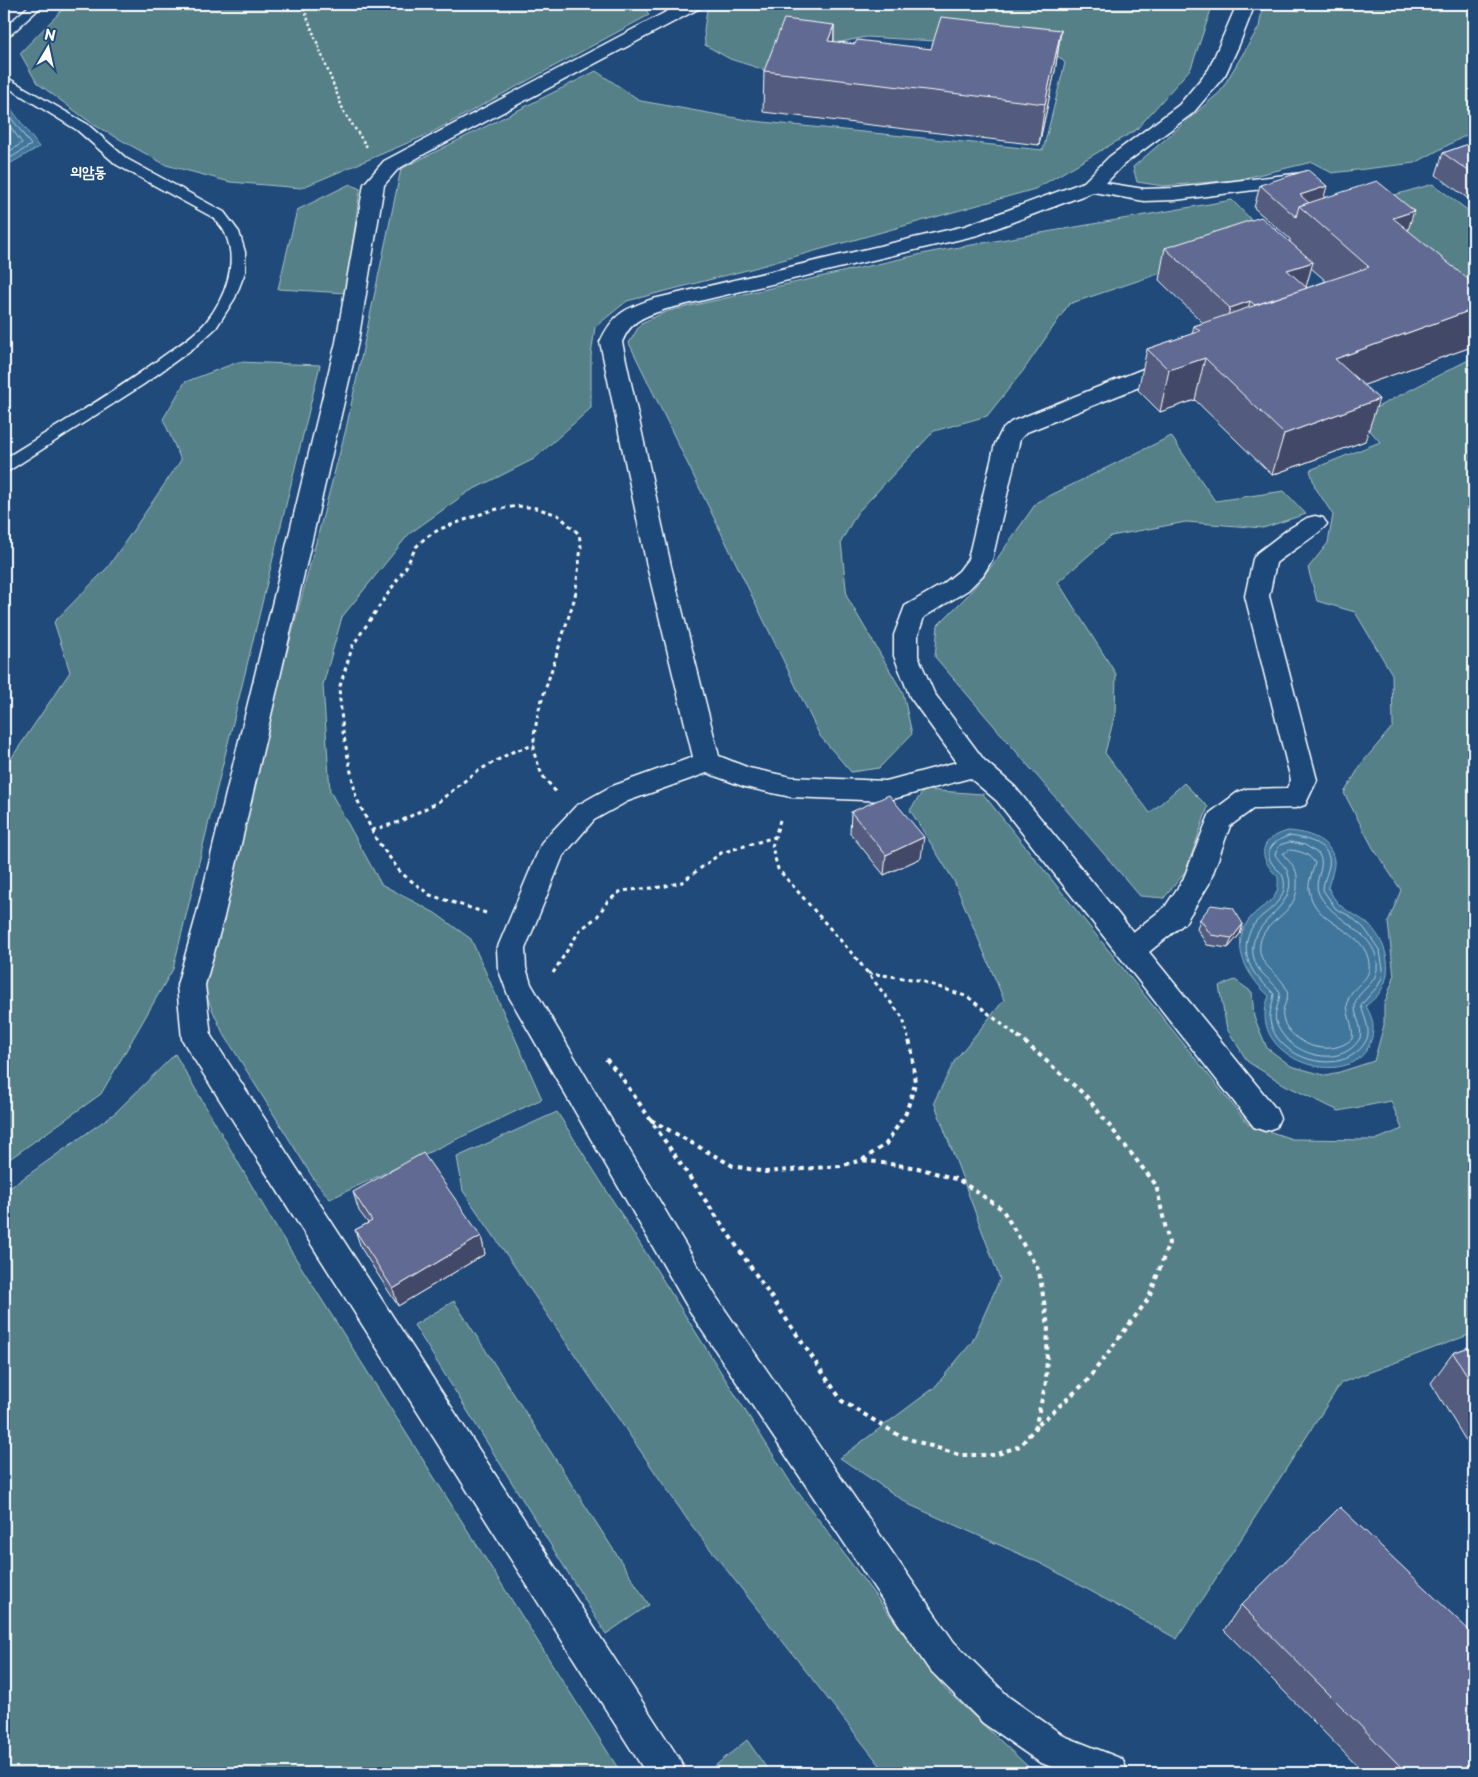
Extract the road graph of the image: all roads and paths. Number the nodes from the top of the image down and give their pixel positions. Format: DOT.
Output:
graph roads {
  1 [pos="38,4"];
  2 [pos="302,4"];
  3 [pos="694,4"];
  4 [pos="1246,4"];
  5 [pos="4,34"];
  6 [pos="4,80"];
  7 [pos="1307,178"];
  8 [pos="374,184"];
  9 [pos="1091,186"];
  10 [pos="1196,356"];
  11 [pos="4,466"];
  12 [pos="1315,524"];
  13 [pos="534,745"];
  14 [pos="706,762"];
  15 [pos="975,767"];
  16 [pos="791,787"];
  17 [pos="584,813"];
  18 [pos="372,830"];
  19 [pos="775,836"];
  20 [pos="518,930"];
  21 [pos="1131,950"];
  22 [pos="553,973"];
  23 [pos="867,973"];
  24 [pos="557,981"];
  25 [pos="600,1053"];
  26 [pos="1265,1118"];
  27 [pos="650,1120"];
  28 [pos="862,1160"];
  29 [pos="1035,1428"];
  30 [pos="1109,1772"];
  31 [pos="667,1773"];
  1 -- 5 [label="lane"];
  2 -- 8 [label="path"];
  3 -- 8 [label="street"];
  4 -- 9 [label="street"];
  6 -- 11 [label="lane"];
  7 -- 9 [label="street"];
  8 -- 31 [label="street"];
  9 -- 14 [label="street"];
  10 -- 15 [label="street"];
  12 -- 21 [label="street"];
  13 -- 17 [label="path"];
  13 -- 18 [label="path"];
  13 -- 18 [label="path"];
  14 -- 16 [label="street"];
  14 -- 17 [label="street"];
  15 -- 16 [label="street"];
  15 -- 21 [label="street"];
  16 -- 19 [label="path"];
  17 -- 20 [label="street"];
  18 -- 20 [label="path"];
  19 -- 22 [label="path"];
  19 -- 23 [label="path"];
  20 -- 22 [label="path"];
  20 -- 30 [label="street"];
  21 -- 26 [label="street"];
  22 -- 24 [label="path"];
  23 -- 28 [label="path"];
  23 -- 29 [label="path"];
  25 -- 27 [label="path"];
  27 -- 28 [label="path"];
  27 -- 29 [label="path"];
  28 -- 29 [label="path"];
}
